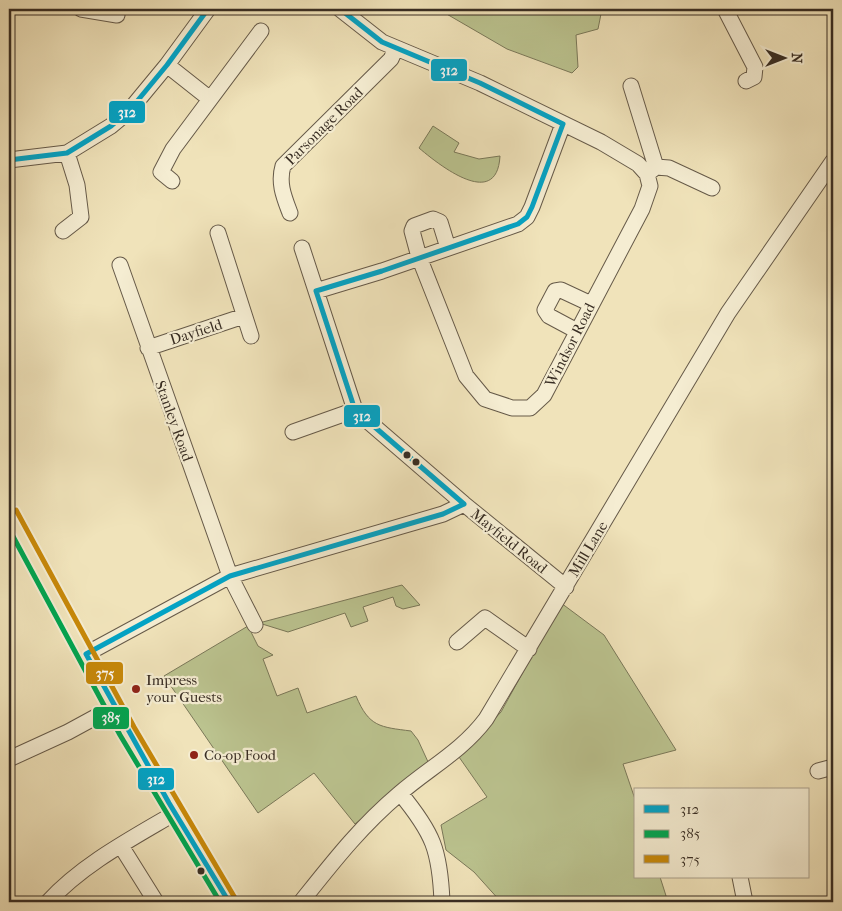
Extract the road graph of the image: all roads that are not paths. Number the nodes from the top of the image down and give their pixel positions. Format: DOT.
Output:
graph roads {
  1 [pos="81,9"];
  2 [pos="208,9"];
  3 [pos="340,9"];
  4 [pos="724,9"];
  5 [pos="117,15"];
  6 [pos="262,28"];
  7 [pos="396,48"];
  8 [pos="167,65"];
  9 [pos="755,81"];
  10 [pos="631,86"];
  11 [pos="210,99"];
  12 [pos="564,124"];
  13 [pos="67,153"];
  14 [pos="9,160"];
  15 [pos="833,161"];
  16 [pos="651,170"];
  17 [pos="162,177"];
  18 [pos="712,188"];
  19 [pos="290,213"];
  20 [pos="63,231"];
  21 [pos="218,233"];
  22 [pos="302,248"];
  23 [pos="448,248"];
  24 [pos="419,257"];
  25 [pos="120,265"];
  26 [pos="316,291"];
  27 [pos="591,304"];
  28 [pos="244,316"];
  29 [pos="577,331"];
  30 [pos="252,336"];
  31 [pos="148,348"];
  32 [pos="355,410"];
  33 [pos="293,432"];
  34 [pos="464,504"];
  35 [pos="9,514"];
  36 [pos="230,576"];
  37 [pos="566,588"];
  38 [pos="255,625"];
  39 [pos="457,642"];
  40 [pos="529,649"];
  41 [pos="86,654"];
  42 [pos="114,707"];
  43 [pos="9,759"];
  44 [pos="833,767"];
  45 [pos="818,771"];
  46 [pos="400,793"];
  47 [pos="175,812"];
  48 [pos="121,846"];
  49 [pos="740,878"];
  50 [pos="48,902"];
  51 [pos="154,902"];
  52 [pos="229,902"];
  53 [pos="301,902"];
  54 [pos="442,902"];
  55 [pos="745,902"];
  1 -- 5 [label="street"];
  2 -- 8 [label="street"];
  3 -- 7 [label="street"];
  4 -- 9 [label="street"];
  6 -- 11 [label="street"];
  7 -- 12 [label="street"];
  7 -- 19 [label="street, Parsonage Road"];
  8 -- 11 [label="street"];
  8 -- 13 [label="street"];
  10 -- 16 [label="street, Windsor Road"];
  11 -- 17 [label="street"];
  12 -- 16 [label="street"];
  12 -- 23 [label="street"];
  13 -- 14 [label="street"];
  13 -- 20 [label="street"];
  15 -- 37 [label="street, Mill Lane"];
  16 -- 18 [label="street"];
  16 -- 27 [label="street, Windsor Road"];
  21 -- 28 [label="street"];
  22 -- 26 [label="street"];
  23 -- 24 [label="street"];
  23 -- 24 [label="street"];
  24 -- 26 [label="street"];
  24 -- 29 [label="street, Windsor Road"];
  25 -- 31 [label="street, Stanley Road"];
  26 -- 32 [label="street"];
  27 -- 29 [label="street, Windsor Road"];
  27 -- 29 [label="street"];
  28 -- 30 [label="street"];
  28 -- 31 [label="street, Dayfield"];
  31 -- 36 [label="street, Stanley Road"];
  32 -- 33 [label="street"];
  32 -- 34 [label="street, Mayfield Road"];
  34 -- 36 [label="street"];
  34 -- 37 [label="street, Mayfield Road"];
  35 -- 41 [label="main road"];
  36 -- 38 [label="street, Stanley Road"];
  36 -- 41 [label="street"];
  37 -- 40 [label="street, Mill Lane"];
  39 -- 40 [label="street"];
  40 -- 46 [label="street, Mill Lane"];
  41 -- 42 [label="main road"];
  42 -- 43 [label="street"];
  42 -- 47 [label="main road"];
  44 -- 45 [label="street"];
  46 -- 53 [label="street, Mill Lane"];
  46 -- 54 [label="street"];
  47 -- 48 [label="street"];
  47 -- 52 [label="main road"];
  48 -- 50 [label="street"];
  48 -- 51 [label="street"];
  49 -- 55 [label="street"];
}
